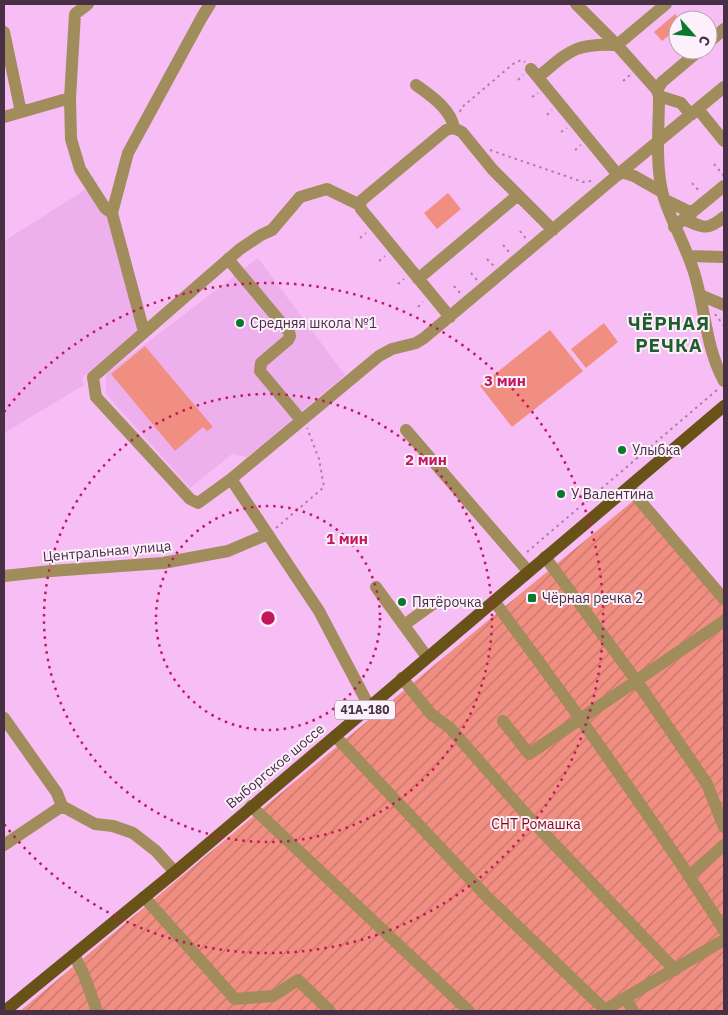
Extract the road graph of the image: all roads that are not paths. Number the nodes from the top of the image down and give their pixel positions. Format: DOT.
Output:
graph roads {
  1 [pos="88,4"];
  2 [pos="210,4"];
  3 [pos="666,4"];
  4 [pos="581,5"];
  5 [pos="4,32"];
  6 [pos="617,45"];
  7 [pos="688,60"];
  8 [pos="416,85"];
  9 [pos="724,87"];
  10 [pos="658,93"];
  11 [pos="70,98"];
  12 [pos="21,112"];
  13 [pos="694,112"];
  14 [pos="4,117"];
  15 [pos="454,128"];
  16 [pos="659,141"];
  17 [pos="724,141"];
  18 [pos="620,174"];
  19 [pos="724,186"];
  20 [pos="518,195"];
  21 [pos="664,196"];
  22 [pos="360,205"];
  23 [pos="112,213"];
  24 [pos="724,217"];
  25 [pos="683,220"];
  26 [pos="553,230"];
  27 [pos="689,256"];
  28 [pos="724,257"];
  29 [pos="228,259"];
  30 [pos="418,279"];
  31 [pos="700,294"];
  32 [pos="724,305"];
  33 [pos="450,317"];
  34 [pos="144,332"];
  35 [pos="721,386"];
  36 [pos="724,406"];
  37 [pos="301,420"];
  38 [pos="406,430"];
  39 [pos="231,479"];
  40 [pos="629,488"];
  41 [pos="268,534"];
  42 [pos="545,557"];
  43 [pos="528,571"];
  44 [pos="4,576"];
  45 [pos="376,588"];
  46 [pos="724,599"];
  47 [pos="494,600"];
  48 [pos="433,604"];
  49 [pos="724,621"];
  50 [pos="404,625"];
  51 [pos="427,657"];
  52 [pos="402,678"];
  53 [pos="636,680"];
  54 [pos="369,706"];
  55 [pos="4,718"];
  56 [pos="581,719"];
  57 [pos="503,721"];
  58 [pos="335,736"];
  59 [pos="62,806"];
  60 [pos="251,806"];
  61 [pos="724,827"];
  62 [pos="4,845"];
  63 [pos="724,845"];
  64 [pos="174,872"];
  65 [pos="690,876"];
  66 [pos="144,897"];
  67 [pos="724,930"];
  68 [pos="724,940"];
  69 [pos="74,955"];
  70 [pos="675,970"];
  71 [pos="626,998"];
  72 [pos="5,1011"];
  73 [pos="97,1011"];
  74 [pos="330,1011"];
  75 [pos="469,1011"];
  76 [pos="604,1011"];
  77 [pos="634,1011"];
  1 -- 11 [label="street"];
  2 -- 23 [label="street"];
  3 -- 6 [label="street"];
  4 -- 6 [label="street"];
  5 -- 12 [label="street"];
  6 -- 10 [label="street"];
  6 -- 18 [label="street"];
  7 -- 10 [label="street"];
  8 -- 15 [label="street"];
  9 -- 13 [label="street"];
  10 -- 13 [label="street"];
  10 -- 16 [label="street"];
  11 -- 12 [label="street"];
  11 -- 23 [label="street"];
  12 -- 14 [label="street"];
  13 -- 16 [label="street"];
  13 -- 17 [label="street"];
  15 -- 20 [label="street"];
  15 -- 22 [label="street"];
  16 -- 18 [label="street"];
  16 -- 21 [label="street"];
  18 -- 21 [label="street"];
  18 -- 26 [label="street"];
  19 -- 25 [label="street"];
  20 -- 26 [label="street"];
  20 -- 30 [label="street"];
  21 -- 25 [label="street"];
  21 -- 25 [label="street"];
  22 -- 29 [label="street"];
  22 -- 30 [label="street"];
  23 -- 34 [label="street"];
  24 -- 25 [label="street"];
  25 -- 27 [label="street"];
  26 -- 33 [label="street"];
  27 -- 28 [label="street"];
  27 -- 31 [label="street"];
  29 -- 34 [label="street"];
  29 -- 37 [label="street"];
  30 -- 33 [label="street"];
  31 -- 32 [label="street"];
  31 -- 35 [label="street"];
  33 -- 37 [label="street"];
  34 -- 39 [label="street"];
  36 -- 40 [label="main road, Выборгское шоссе / 41А-180"];
  37 -- 39 [label="street"];
  38 -- 43 [label="street"];
  39 -- 41 [label="street"];
  40 -- 42 [label="main road, Выборгское шоссе / 41А-180"];
  40 -- 46 [label="street"];
  41 -- 44 [label="street, Центральная улица"];
  41 -- 54 [label="street"];
  42 -- 43 [label="main road, Выборгское шоссе / 41А-180"];
  42 -- 53 [label="street"];
  43 -- 47 [label="main road, Выборгское шоссе / 41А-180"];
  45 -- 50 [label="street"];
  47 -- 51 [label="main road, Выборгское шоссе / 41А-180"];
  47 -- 56 [label="street"];
  48 -- 50 [label="street"];
  49 -- 53 [label="street"];
  50 -- 51 [label="street"];
  51 -- 52 [label="main road, Выборгское шоссе / 41А-180"];
  52 -- 54 [label="main road, Выборгское шоссе / 41А-180"];
  52 -- 70 [label="street"];
  53 -- 56 [label="street"];
  53 -- 61 [label="street"];
  54 -- 58 [label="main road, Выборгское шоссе / 41А-180"];
  55 -- 59 [label="street"];
  56 -- 57 [label="street"];
  56 -- 65 [label="street"];
  58 -- 60 [label="main road, Выборгское шоссе / 41А-180"];
  58 -- 76 [label="street"];
  59 -- 62 [label="street"];
  59 -- 64 [label="street"];
  60 -- 64 [label="main road, Выборгское шоссе / 41А-180"];
  60 -- 75 [label="street"];
  63 -- 65 [label="street"];
  64 -- 66 [label="main road, Выборгское шоссе / 41А-180"];
  65 -- 67 [label="street"];
  66 -- 69 [label="main road, Выборгское шоссе / 41А-180"];
  66 -- 74 [label="street"];
  68 -- 70 [label="street"];
  69 -- 72 [label="main road, Выборгское шоссе / 41А-180"];
  69 -- 73 [label="street"];
  70 -- 71 [label="street"];
  71 -- 76 [label="street"];
  71 -- 77 [label="street"];
}
